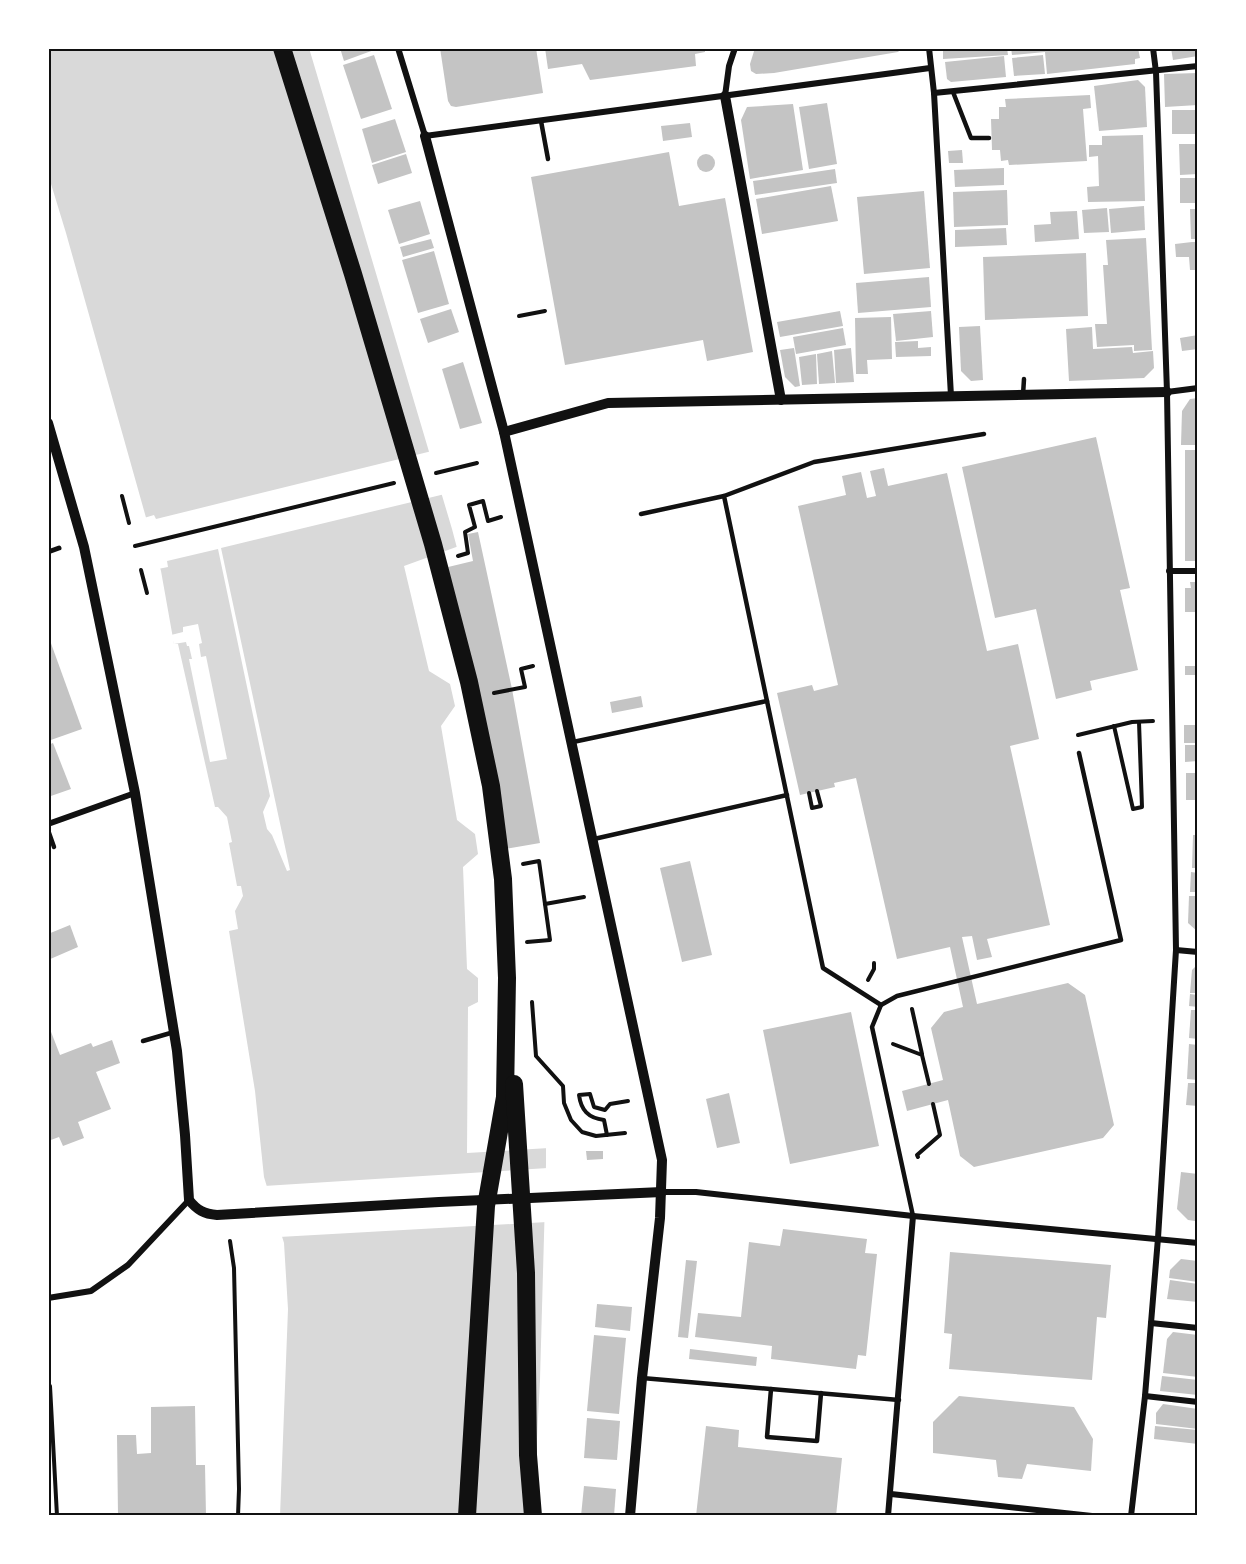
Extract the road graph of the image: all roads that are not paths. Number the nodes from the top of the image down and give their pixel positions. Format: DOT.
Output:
graph roads {
  1 [pos="282,48"];
  2 [pos="398,48"];
  3 [pos="735,48"];
  4 [pos="928,48"];
  5 [pos="1153,48"];
  6 [pos="1198,66"];
  7 [pos="930,68"];
  8 [pos="1156,72"];
  9 [pos="952,92"];
  10 [pos="934,93"];
  11 [pos="725,96"];
  12 [pos="541,121"];
  13 [pos="425,136"];
  14 [pos="989,138"];
  15 [pos="548,159"];
  16 [pos="1024,379"];
  17 [pos="1198,388"];
  18 [pos="1167,392"];
  19 [pos="1023,395"];
  20 [pos="951,396"];
  21 [pos="781,400"];
  22 [pos="48,423"];
  23 [pos="504,432"];
  24 [pos="984,434"];
  25 [pos="724,496"];
  26 [pos="641,514"];
  27 [pos="59,548"];
  28 [pos="48,552"];
  29 [pos="1169,571"];
  30 [pos="1198,571"];
  31 [pos="767,701"];
  32 [pos="570,742"];
  33 [pos="1079,753"];
  34 [pos="135,793"];
  35 [pos="787,795"];
  36 [pos="48,824"];
  37 [pos="48,831"];
  38 [pos="592,840"];
  39 [pos="54,847"];
  40 [pos="1176,950"];
  41 [pos="1198,952"];
  42 [pos="507,978"];
  43 [pos="881,1005"];
  44 [pos="174,1032"];
  45 [pos="143,1041"];
  46 [pos="662,1192"];
  47 [pos="189,1200"];
  48 [pos="914,1216"];
  49 [pos="1158,1239"];
  50 [pos="1198,1243"];
  51 [pos="49,1298"];
  52 [pos="1151,1323"];
  53 [pos="1198,1328"];
  54 [pos="642,1378"];
  55 [pos="771,1389"];
  56 [pos="821,1393"];
  57 [pos="1145,1396"];
  58 [pos="899,1400"];
  59 [pos="1198,1402"];
  60 [pos="891,1494"];
  61 [pos="466,1516"];
  62 [pos="532,1516"];
  63 [pos="630,1516"];
  64 [pos="888,1516"];
  65 [pos="1092,1516"];
  66 [pos="1131,1516"];
  1 -- 42 [label="highway"];
  2 -- 13 [label="street"];
  3 -- 11 [label="street"];
  4 -- 7 [label="street"];
  5 -- 8 [label="street"];
  6 -- 8 [label="street"];
  7 -- 10 [label="street"];
  7 -- 11 [label="street"];
  8 -- 9 [label="street"];
  8 -- 18 [label="street"];
  9 -- 10 [label="street"];
  9 -- 14 [label="lane"];
  10 -- 20 [label="street"];
  11 -- 12 [label="street"];
  11 -- 21 [label="street"];
  12 -- 13 [label="street"];
  12 -- 15 [label="lane"];
  13 -- 23 [label="street"];
  16 -- 19 [label="lane"];
  17 -- 18 [label="street"];
  18 -- 19 [label="street"];
  18 -- 29 [label="street"];
  19 -- 20 [label="street"];
  20 -- 21 [label="street"];
  21 -- 23 [label="street"];
  22 -- 34 [label="street"];
  23 -- 32 [label="street"];
  24 -- 25 [label="lane"];
  25 -- 26 [label="lane"];
  25 -- 31 [label="lane"];
  27 -- 28 [label="street"];
  29 -- 30 [label="street"];
  29 -- 40 [label="street"];
  31 -- 32 [label="lane"];
  31 -- 35 [label="lane"];
  32 -- 38 [label="street"];
  33 -- 43 [label="lane"];
  34 -- 36 [label="street"];
  34 -- 44 [label="street"];
  35 -- 38 [label="lane"];
  35 -- 43 [label="lane"];
  37 -- 39 [label="lane"];
  38 -- 46 [label="street"];
  40 -- 41 [label="street"];
  40 -- 49 [label="street"];
  42 -- 61 [label="highway"];
  42 -- 62 [label="highway"];
  43 -- 48 [label="lane"];
  44 -- 45 [label="lane"];
  44 -- 47 [label="street"];
  46 -- 47 [label="street"];
  46 -- 48 [label="street"];
  46 -- 54 [label="street"];
  47 -- 51 [label="street"];
  48 -- 49 [label="street"];
  48 -- 58 [label="street"];
  49 -- 50 [label="street"];
  49 -- 52 [label="street"];
  52 -- 53 [label="street"];
  52 -- 57 [label="street"];
  54 -- 55 [label="lane"];
  54 -- 63 [label="street"];
  55 -- 56 [label="lane"];
  55 -- 56 [label="lane"];
  56 -- 58 [label="lane"];
  57 -- 59 [label="street"];
  57 -- 66 [label="street"];
  58 -- 60 [label="street"];
  60 -- 64 [label="street"];
  60 -- 65 [label="street"];
}
